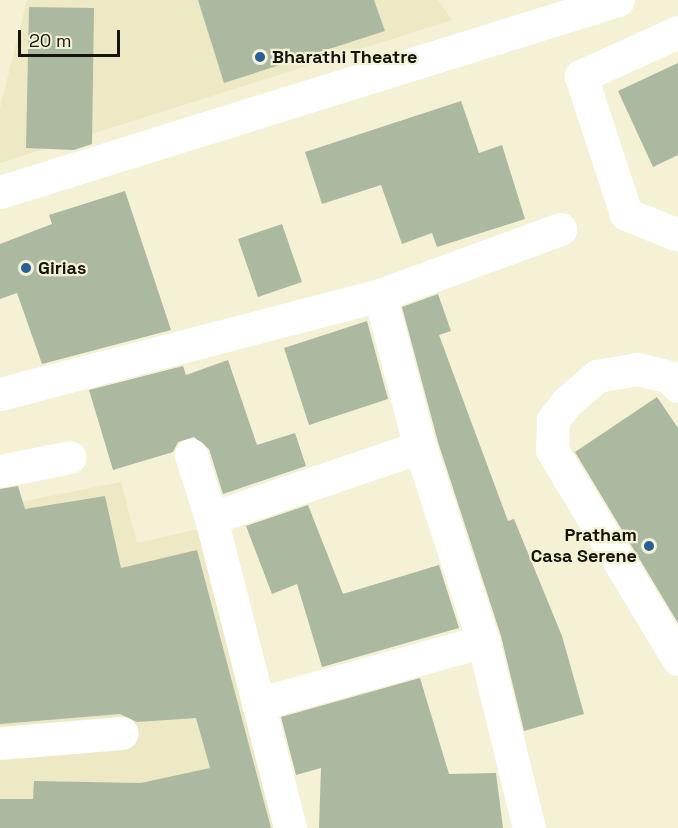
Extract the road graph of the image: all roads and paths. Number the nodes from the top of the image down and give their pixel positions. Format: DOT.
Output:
graph roads {
  1 [pos="618,0"];
  2 [pos="678,32"];
  3 [pos="0,192"];
  4 [pos="560,229"];
  5 [pos="678,235"];
  6 [pos="380,295"];
  7 [pos="678,387"];
  8 [pos="0,394"];
  9 [pos="420,447"];
  10 [pos="191,455"];
  11 [pos="70,457"];
  12 [pos="0,471"];
  13 [pos="211,518"];
  14 [pos="483,641"];
  15 [pos="678,659"];
  16 [pos="258,704"];
  17 [pos="122,732"];
  18 [pos="0,743"];
  19 [pos="290,828"];
  20 [pos="529,828"];
  1 -- 3 [label="street"];
  2 -- 5 [label="street"];
  4 -- 6 [label="street"];
  6 -- 8 [label="street"];
  6 -- 9 [label="street"];
  7 -- 15 [label="street"];
  9 -- 13 [label="street"];
  9 -- 14 [label="street"];
  10 -- 13 [label="street"];
  11 -- 12 [label="street"];
  13 -- 16 [label="street"];
  14 -- 16 [label="street"];
  14 -- 20 [label="street"];
  16 -- 19 [label="street"];
  17 -- 18 [label="street"];
}
